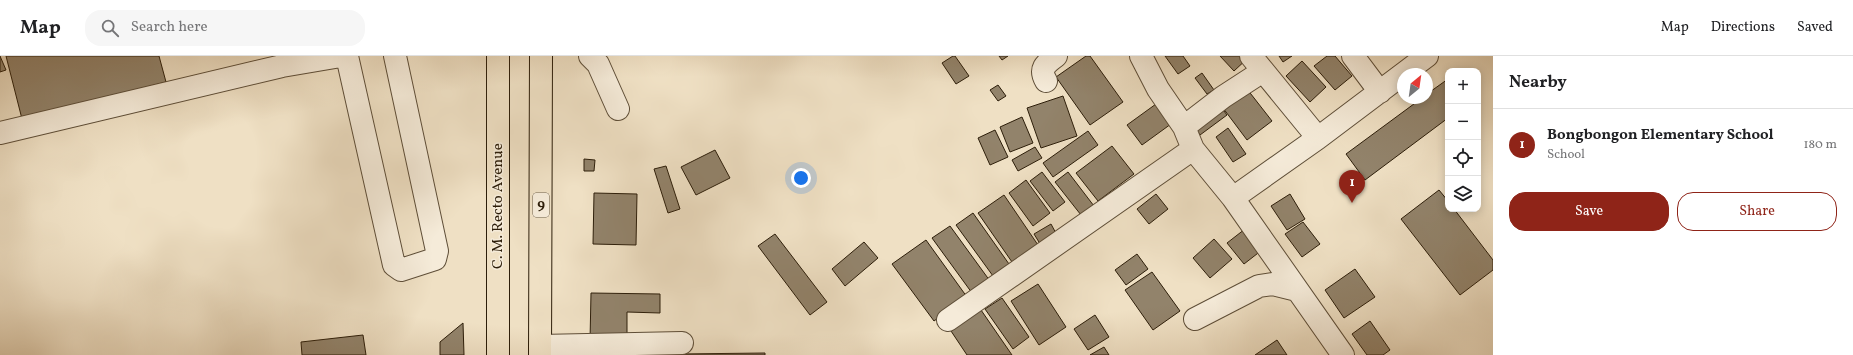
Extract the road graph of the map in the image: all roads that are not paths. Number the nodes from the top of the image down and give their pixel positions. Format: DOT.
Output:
graph roads {
  1 [pos="341,56"];
  2 [pos="347,56"];
  3 [pos="395,56"];
  4 [pos="498,56"];
  5 [pos="541,56"];
  6 [pos="590,56"];
  7 [pos="1056,56"];
  8 [pos="1141,56"];
  9 [pos="1353,56"];
  10 [pos="1427,56"];
  11 [pos="1257,63"];
  12 [pos="1411,68"];
  13 [pos="1397,79"];
  14 [pos="1046,81"];
  15 [pos="1380,92"];
  16 [pos="618,109"];
  17 [pos="1184,127"];
  18 [pos="0,133"];
  19 [pos="1318,138"];
  20 [pos="1193,149"];
  21 [pos="1233,198"];
  22 [pos="1297,290"];
  23 [pos="1195,319"];
  24 [pos="948,320"];
  25 [pos="682,343"];
  26 [pos="540,350"];
  27 [pos="498,355"];
  28 [pos="1343,355"];
  1 -- 18 [label="street"];
  2 -- 3 [label="street"];
  4 -- 27 [label="highway, C. M. Recto Avenue"];
  5 -- 26 [label="highway, 9"];
  6 -- 16 [label="street"];
  7 -- 14 [label="street"];
  8 -- 17 [label="street"];
  9 -- 15 [label="street"];
  10 -- 12 [label="street"];
  11 -- 17 [label="street"];
  11 -- 19 [label="street"];
  13 -- 15 [label="street"];
  15 -- 19 [label="street"];
  17 -- 20 [label="street"];
  19 -- 21 [label="street"];
  20 -- 21 [label="street"];
  20 -- 24 [label="street"];
  21 -- 22 [label="street"];
  22 -- 23 [label="street"];
  22 -- 28 [label="street"];
  25 -- 26 [label="street"];
}
